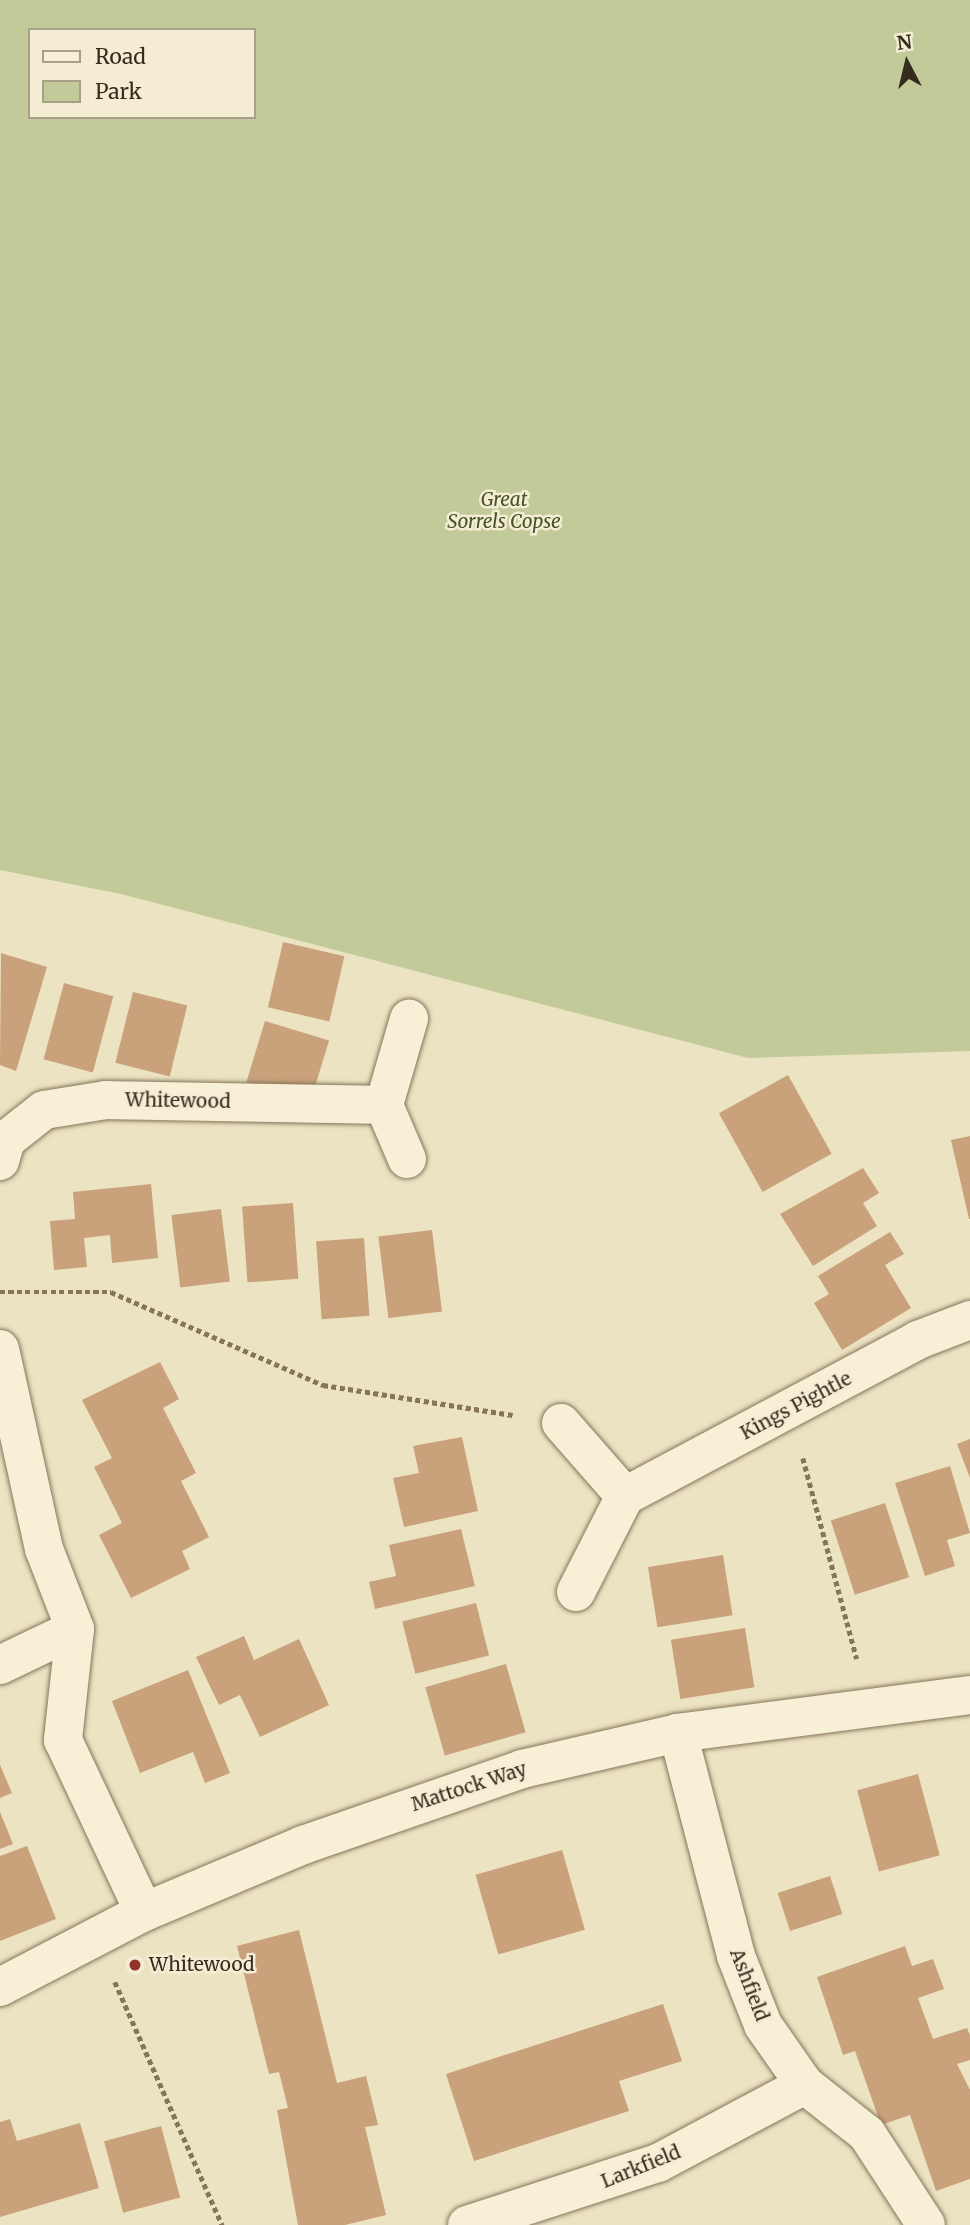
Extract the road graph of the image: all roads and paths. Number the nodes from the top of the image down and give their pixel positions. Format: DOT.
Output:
graph roads {
  1 [pos="409,1019"];
  2 [pos="384,1105"];
  3 [pos="407,1159"];
  4 [pos="0,1161"];
  5 [pos="0,1292"];
  6 [pos="970,1320"];
  7 [pos="0,1349"];
  8 [pos="790,1411"];
  9 [pos="561,1423"];
  10 [pos="625,1496"];
  11 [pos="576,1592"];
  12 [pos="75,1629"];
  13 [pos="0,1665"];
  14 [pos="970,1695"];
  15 [pos="869,1704"];
  16 [pos="678,1733"];
  17 [pos="144,1912"];
  18 [pos="109,1968"];
  19 [pos="0,1987"];
  20 [pos="805,2085"];
  21 [pos="222,2225"];
  22 [pos="467,2225"];
  23 [pos="926,2225"];
  1 -- 2 [label="street"];
  2 -- 3 [label="street"];
  2 -- 4 [label="street, Whitewood"];
  5 -- 9 [label="path"];
  6 -- 8 [label="street, Kings Pightle"];
  7 -- 12 [label="street"];
  8 -- 10 [label="street, Kings Pightle"];
  8 -- 15 [label="path"];
  9 -- 10 [label="street"];
  10 -- 11 [label="street"];
  12 -- 13 [label="street"];
  12 -- 17 [label="street"];
  14 -- 15 [label="street, Mattock Way"];
  15 -- 16 [label="street, Mattock Way"];
  16 -- 17 [label="street, Mattock Way"];
  16 -- 20 [label="street, Ashfield"];
  17 -- 19 [label="street, Mattock Way"];
  18 -- 21 [label="path"];
  20 -- 22 [label="street, Larkfield"];
  20 -- 23 [label="street, Ashfield"];
}
